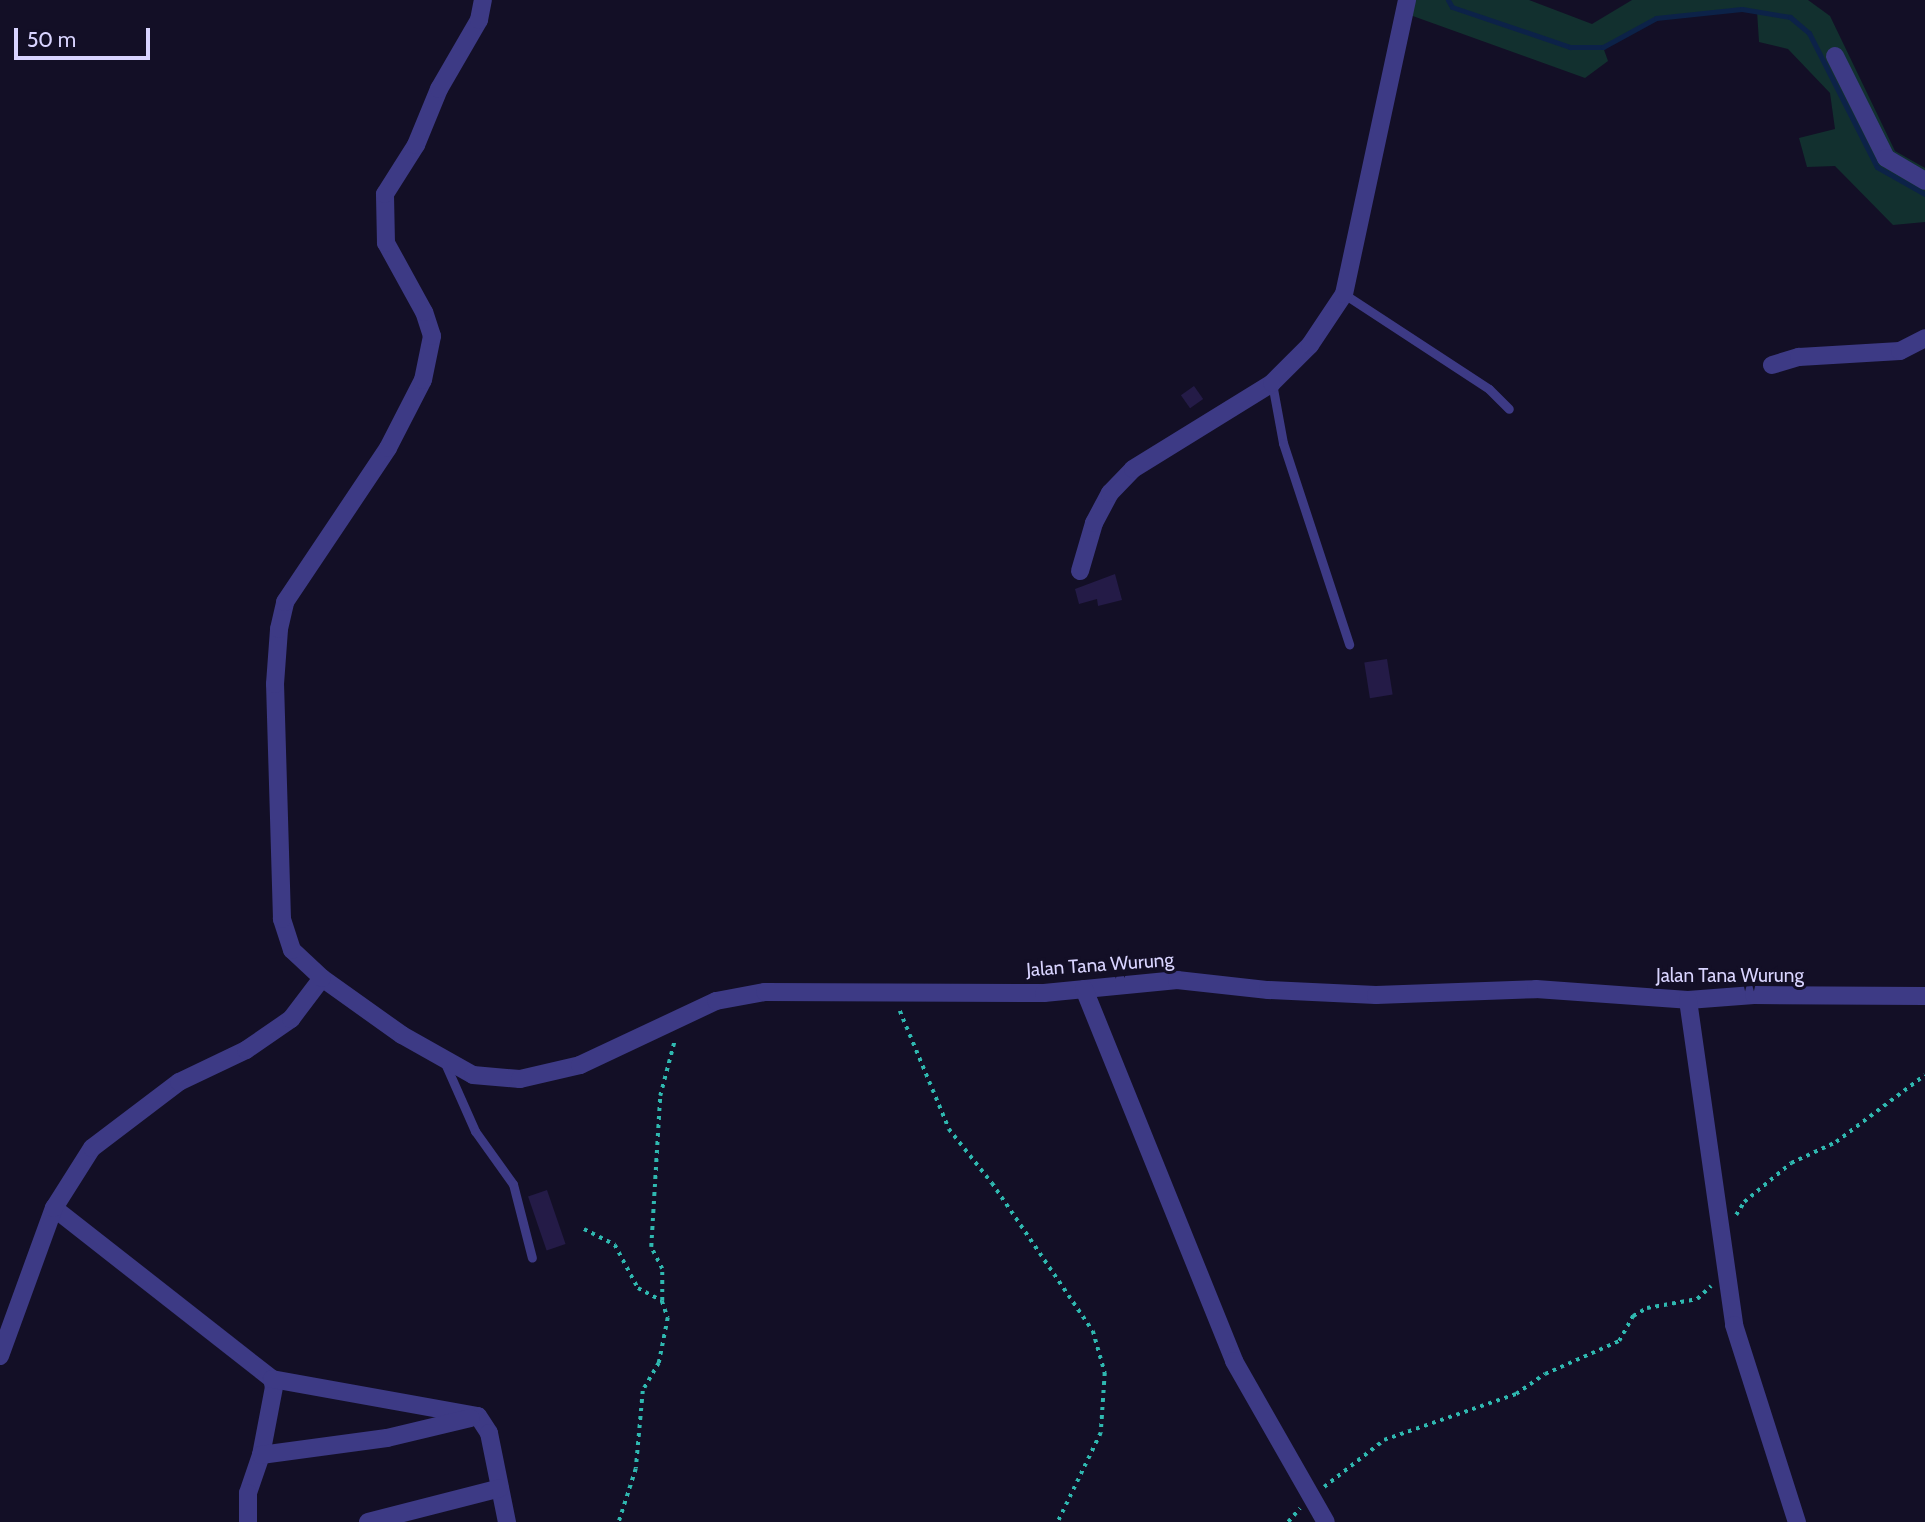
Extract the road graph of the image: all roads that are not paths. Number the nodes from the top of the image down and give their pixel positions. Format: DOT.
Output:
graph roads {
  1 [pos="483,0"];
  2 [pos="1407,0"];
  3 [pos="1835,55"];
  4 [pos="1925,181"];
  5 [pos="1344,294"];
  6 [pos="1925,338"];
  7 [pos="1772,365"];
  8 [pos="1272,383"];
  9 [pos="1509,409"];
  10 [pos="1080,571"];
  11 [pos="1349,644"];
  12 [pos="322,978"];
  13 [pos="1084,989"];
  14 [pos="1925,996"];
  15 [pos="1688,1000"];
  16 [pos="442,1056"];
  17 [pos="54,1208"];
  18 [pos="532,1258"];
  19 [pos="0,1356"];
  20 [pos="272,1379"];
  21 [pos="478,1416"];
  22 [pos="261,1455"];
  23 [pos="500,1488"];
  24 [pos="248,1522"];
  25 [pos="368,1522"];
  26 [pos="507,1522"];
  27 [pos="1326,1522"];
  28 [pos="1797,1522"];
  1 -- 12 [label="street, Jalan Tana Wurung"];
  2 -- 5 [label="street"];
  3 -- 4 [label="street"];
  5 -- 8 [label="street"];
  5 -- 9 [label="lane"];
  6 -- 7 [label="street"];
  8 -- 10 [label="street"];
  8 -- 11 [label="lane"];
  12 -- 16 [label="street, Jalan Tana Wurung"];
  12 -- 17 [label="street"];
  13 -- 15 [label="street, Jalan Tana Wurung"];
  13 -- 16 [label="street, Jalan Tana Wurung"];
  13 -- 27 [label="street"];
  14 -- 15 [label="street, Jalan Tana Wurung"];
  15 -- 28 [label="street"];
  16 -- 18 [label="lane"];
  17 -- 19 [label="street"];
  17 -- 20 [label="street"];
  20 -- 21 [label="street"];
  20 -- 22 [label="street"];
  21 -- 22 [label="street"];
  21 -- 23 [label="street"];
  22 -- 24 [label="street"];
  23 -- 25 [label="street"];
  23 -- 26 [label="street"];
}
